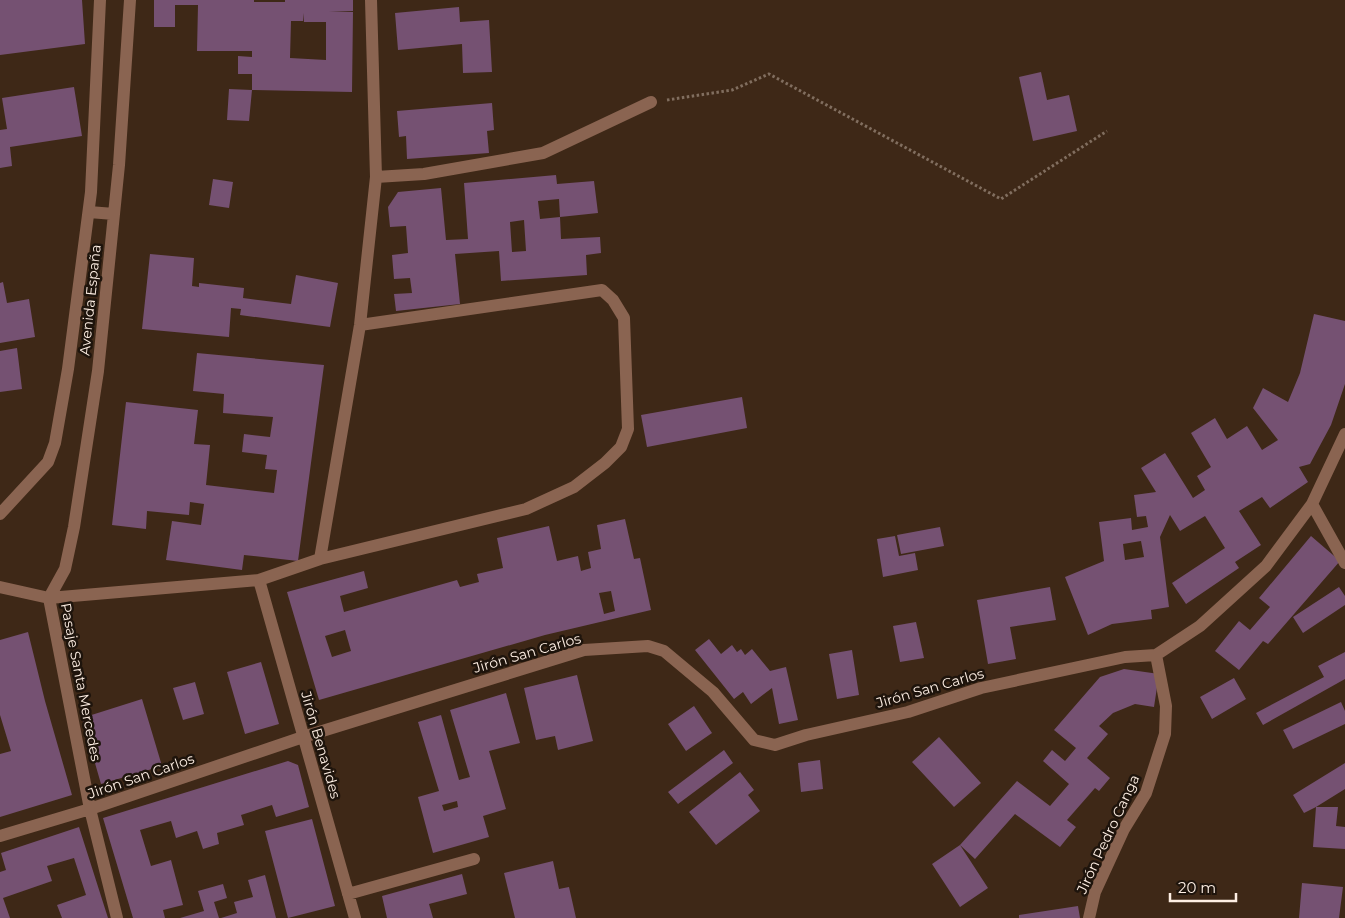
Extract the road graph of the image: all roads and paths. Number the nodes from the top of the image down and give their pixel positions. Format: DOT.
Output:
graph roads {
  1 [pos="100,0"];
  2 [pos="130,0"];
  3 [pos="371,0"];
  4 [pos="650,102"];
  5 [pos="1107,131"];
  6 [pos="376,177"];
  7 [pos="89,212"];
  8 [pos="114,214"];
  9 [pos="360,325"];
  10 [pos="1345,434"];
  11 [pos="1312,504"];
  12 [pos="0,514"];
  13 [pos="320,558"];
  14 [pos="1345,563"];
  15 [pos="259,580"];
  16 [pos="0,587"];
  17 [pos="50,598"];
  18 [pos="1156,655"];
  19 [pos="303,737"];
  20 [pos="90,809"];
  21 [pos="0,836"];
  22 [pos="474,859"];
  23 [pos="348,894"];
  24 [pos="117,918"];
  25 [pos="354,918"];
  26 [pos="1089,918"];
  1 -- 7 [label="street, Avenida España"];
  2 -- 8 [label="street, Avenida España"];
  3 -- 6 [label="street"];
  4 -- 5 [label="path"];
  4 -- 6 [label="street"];
  6 -- 9 [label="street"];
  7 -- 8 [label="street"];
  7 -- 12 [label="street, Avenida España"];
  8 -- 17 [label="street, Avenida España"];
  9 -- 13 [label="street"];
  9 -- 13 [label="street"];
  10 -- 11 [label="street"];
  11 -- 14 [label="street"];
  11 -- 18 [label="street"];
  13 -- 15 [label="street"];
  15 -- 17 [label="street"];
  15 -- 19 [label="street, Jirón Benavides"];
  16 -- 17 [label="street"];
  17 -- 20 [label="street, Pasaje Santa Mercedes"];
  18 -- 19 [label="street, Jirón San Carlos"];
  18 -- 26 [label="street, Jirón Pedro Canga"];
  19 -- 20 [label="street, Jirón San Carlos"];
  19 -- 23 [label="street, Jirón Benavides"];
  20 -- 21 [label="street, Jirón San Carlos"];
  20 -- 24 [label="street, Pasaje Santa Mercedes"];
  22 -- 23 [label="street"];
  23 -- 25 [label="street, Jirón Benavides"];
}
